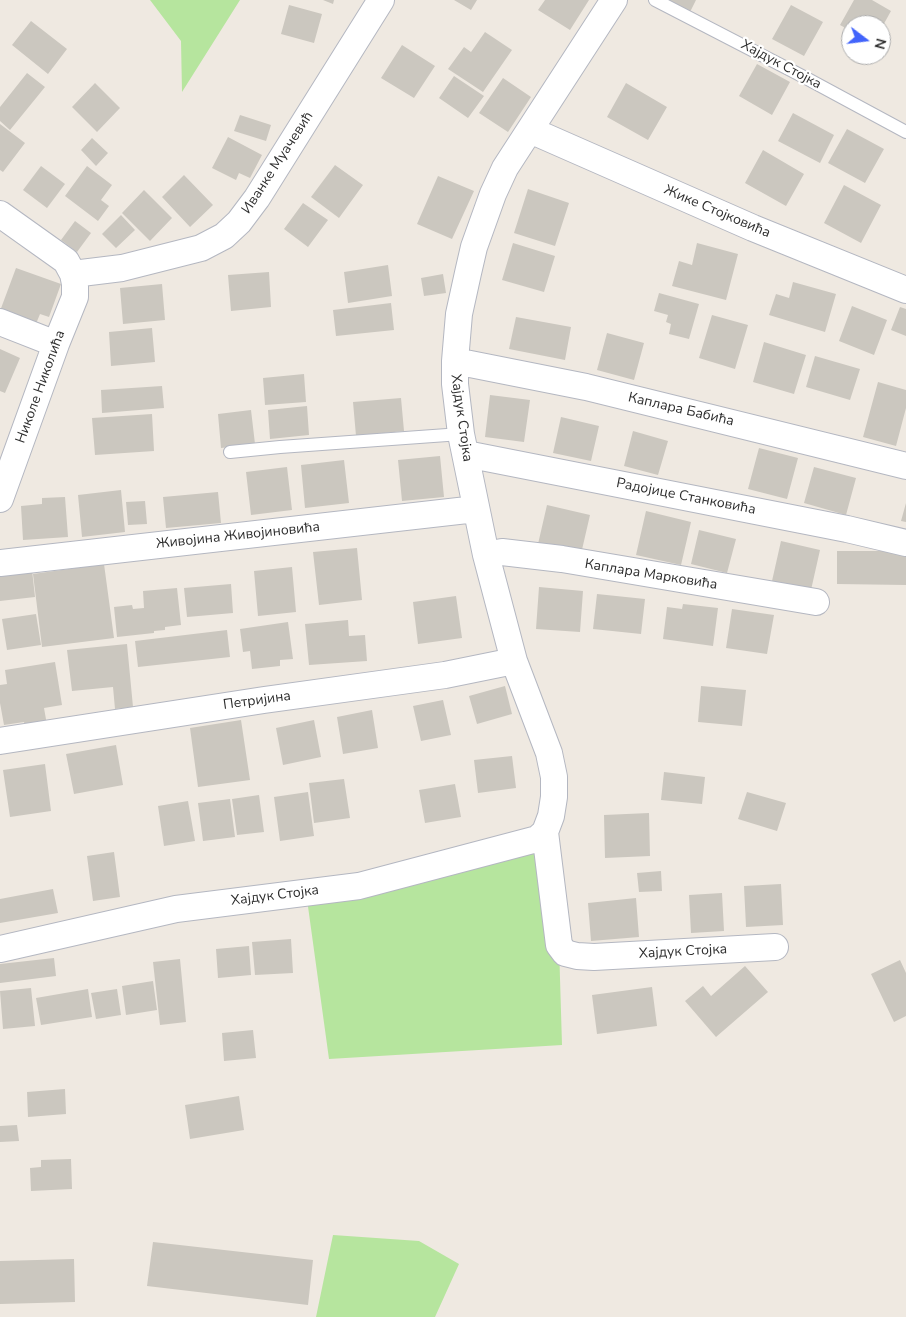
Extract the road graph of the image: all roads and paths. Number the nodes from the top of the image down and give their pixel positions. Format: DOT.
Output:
graph roads {
  1 [pos="381,0"];
  2 [pos="614,0"];
  3 [pos="655,0"];
  4 [pos="530,130"];
  5 [pos="906,132"];
  6 [pos="0,214"];
  7 [pos="74,274"];
  8 [pos="906,290"];
  9 [pos="0,322"];
  10 [pos="56,344"];
  11 [pos="455,361"];
  12 [pos="463,444"];
  13 [pos="230,452"];
  14 [pos="7,458"];
  15 [pos="906,466"];
  16 [pos="0,499"];
  17 [pos="476,509"];
  18 [pos="906,542"];
  19 [pos="486,555"];
  20 [pos="0,563"];
  21 [pos="816,602"];
  22 [pos="514,661"];
  23 [pos="0,741"];
  24 [pos="545,832"];
  25 [pos="775,947"];
  26 [pos="0,949"];
  1 -- 7 [label="street, Иванке Муачевић"];
  2 -- 4 [label="street, Хајдук Стојка"];
  3 -- 5 [label="lane, Хајдук Стојка"];
  4 -- 8 [label="street, Жике Стојковића"];
  4 -- 11 [label="street, Хајдук Стојка"];
  6 -- 7 [label="street"];
  7 -- 10 [label="street, Николе Николића"];
  9 -- 10 [label="street"];
  10 -- 14 [label="street, Николе Николића"];
  11 -- 12 [label="street, Хајдук Стојка"];
  11 -- 15 [label="street, Каплара Бабића"];
  12 -- 13 [label="lane"];
  12 -- 17 [label="street, Хајдук Стојка"];
  12 -- 18 [label="street, Радојице Станковића"];
  14 -- 16 [label="street, Николе Николића"];
  17 -- 19 [label="street, Хајдук Стојка"];
  17 -- 20 [label="street, Живојина Живојиновића"];
  19 -- 21 [label="street, Каплара Марковића"];
  19 -- 22 [label="street, Хајдук Стојка"];
  22 -- 23 [label="street, Петријина"];
  22 -- 24 [label="street, Хајдук Стојка"];
  24 -- 25 [label="street, Хајдук Стојка"];
  24 -- 26 [label="street, Хајдук Стојка"];
}
